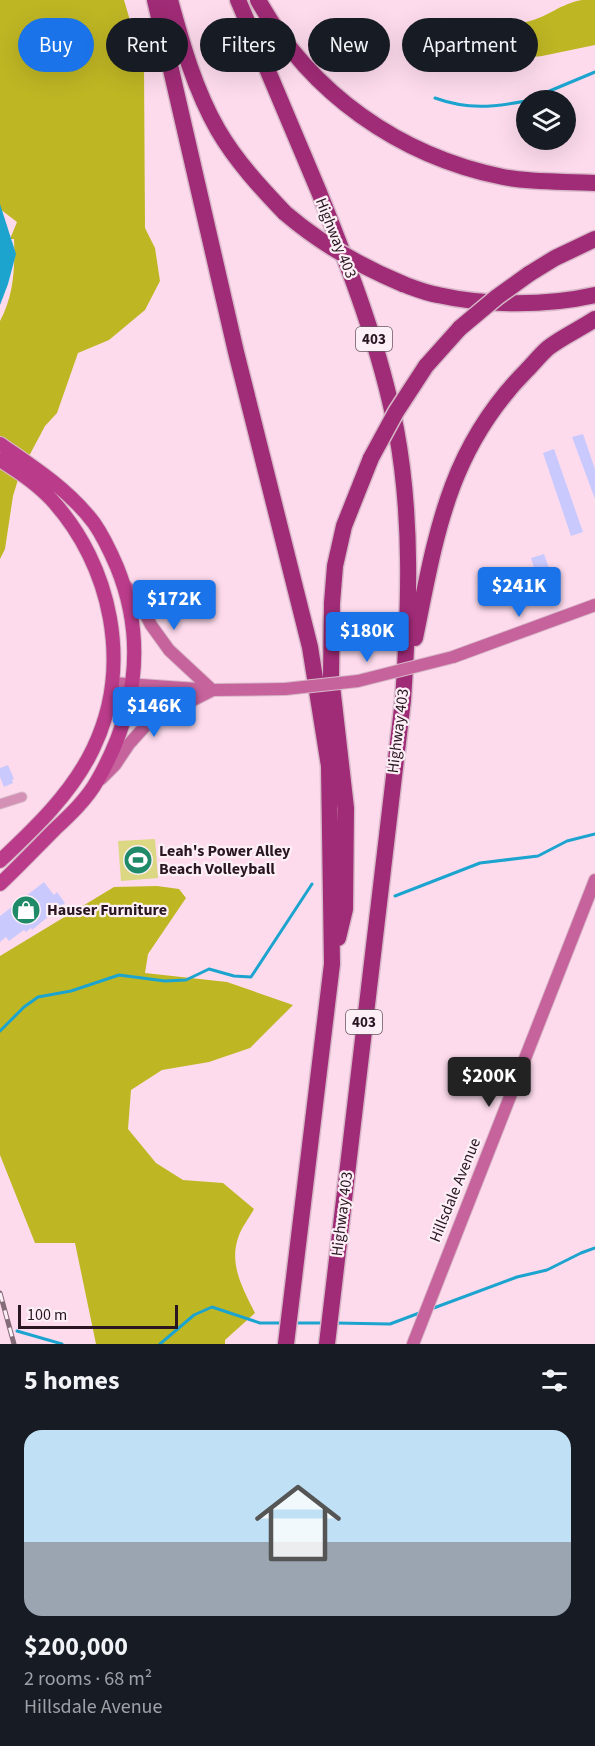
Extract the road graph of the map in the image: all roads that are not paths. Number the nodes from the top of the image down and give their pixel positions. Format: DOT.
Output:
graph roads {
  1 [pos="154,0"];
  2 [pos="170,0"];
  3 [pos="238,0"];
  4 [pos="258,0"];
  5 [pos="595,183"];
  6 [pos="595,239"];
  7 [pos="595,295"];
  8 [pos="595,319"];
  9 [pos="0,444"];
  10 [pos="0,460"];
  11 [pos="31,472"];
  12 [pos="124,584"];
  13 [pos="595,605"];
  14 [pos="112,682"];
  15 [pos="133,684"];
  16 [pos="212,690"];
  17 [pos="403,700"];
  18 [pos="96,783"];
  19 [pos="22,796"];
  20 [pos="0,804"];
  21 [pos="0,861"];
  22 [pos="595,880"];
  23 [pos="0,884"];
  24 [pos="332,964"];
  25 [pos="286,1344"];
  26 [pos="327,1344"];
  27 [pos="413,1344"];
  1 -- 24 [label="highway, 403"];
  2 -- 7 [label="highway, bridge"];
  3 -- 17 [label="highway, Highway 403 / 403"];
  4 -- 5 [label="highway"];
  6 -- 24 [label="highway, bridge"];
  8 -- 17 [label="highway"];
  9 -- 11 [label="main road"];
  10 -- 11 [label="main road"];
  11 -- 12 [label="main road"];
  11 -- 14 [label="main road"];
  12 -- 15 [label="main road"];
  12 -- 16 [label="main road"];
  13 -- 16 [label="main road, bridge"];
  14 -- 15 [label="main road"];
  14 -- 21 [label="main road"];
  15 -- 16 [label="main road"];
  15 -- 18 [label="main road"];
  16 -- 18 [label="main road"];
  17 -- 26 [label="highway, Highway 403 / 403"];
  18 -- 23 [label="main road"];
  19 -- 20 [label="street"];
  22 -- 27 [label="main road, Hillsdale Avenue"];
  24 -- 25 [label="highway, 403"];
}
